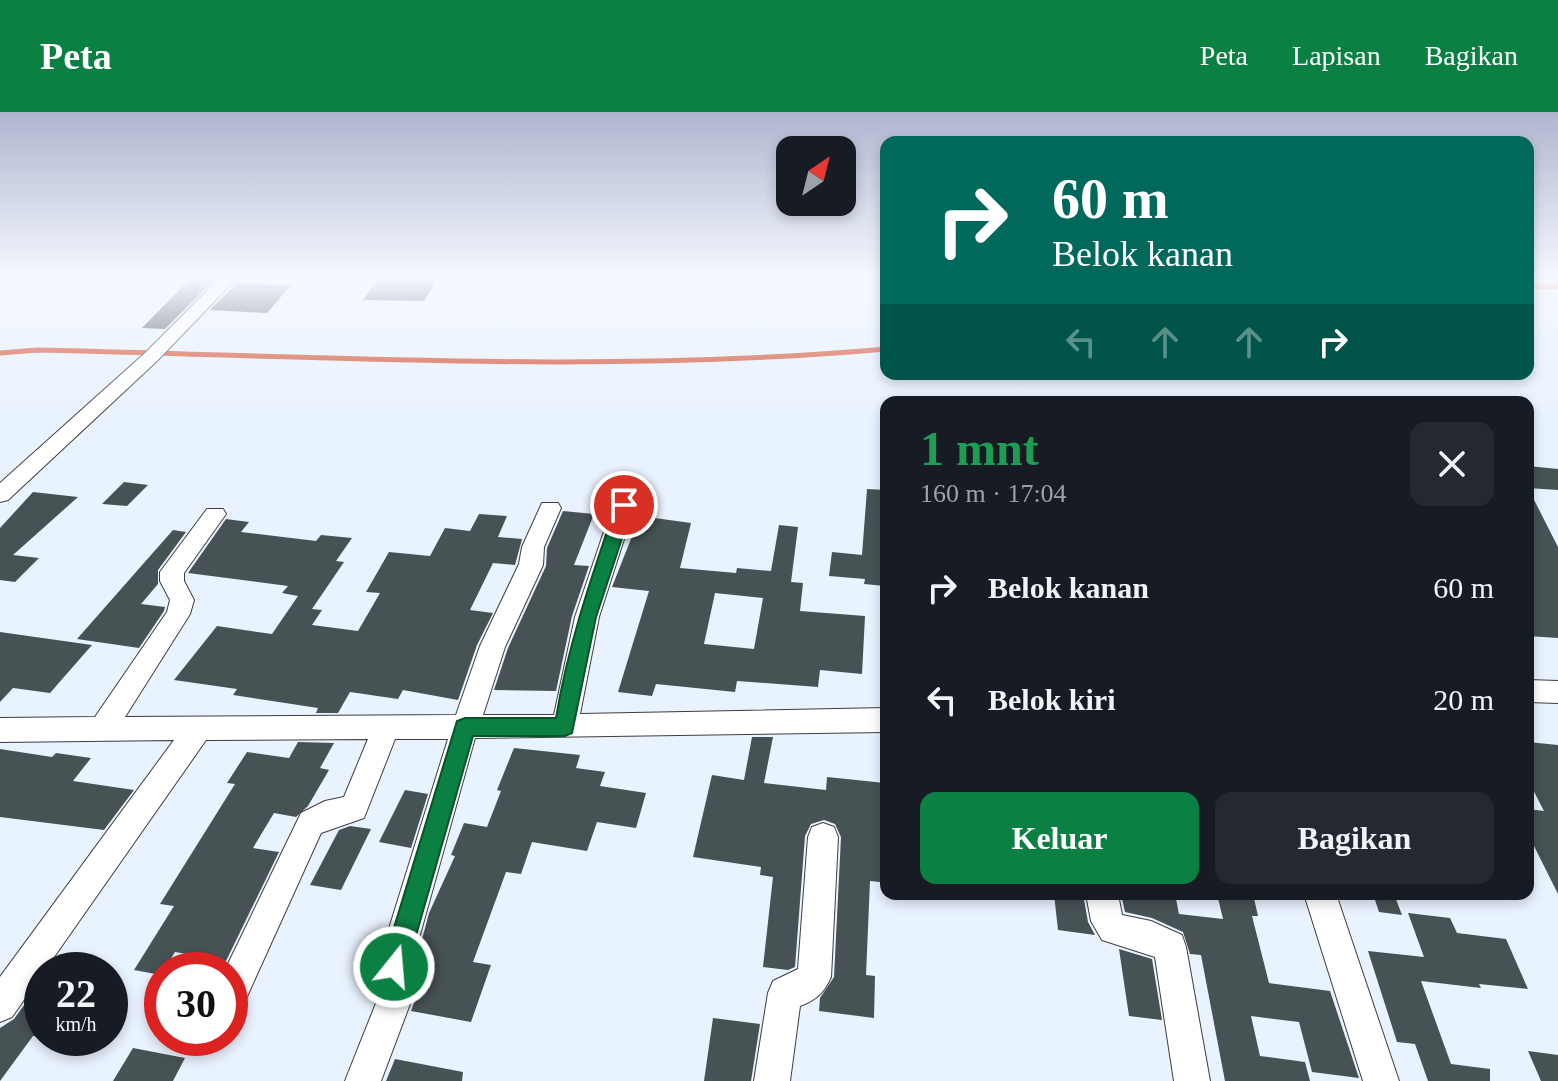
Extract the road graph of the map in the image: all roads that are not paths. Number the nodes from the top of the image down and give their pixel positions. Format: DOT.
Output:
graph roads {
  1 [pos="182,325"];
  2 [pos="0,495"];
  3 [pos="624,505"];
  4 [pos="550,508"];
  5 [pos="215,514"];
  6 [pos="1534,691"];
  7 [pos="1558,692"];
  8 [pos="880,720"];
  9 [pos="387,725"];
  10 [pos="199,727"];
  11 [pos="465,727"];
  12 [pos="565,727"];
  13 [pos="103,728"];
  14 [pos="0,730"];
  15 [pos="823,837"];
  16 [pos="1103,900"];
  17 [pos="1322,900"];
  18 [pos="248,957"];
  19 [pos="0,1005"];
  20 [pos="363,1081"];
  21 [pos="772,1081"];
  22 [pos="1192,1081"];
  23 [pos="1381,1081"];
  1 -- 2 [label="street"];
  3 -- 12 [label="street"];
  4 -- 11 [label="street"];
  5 -- 13 [label="street"];
  6 -- 7 [label="street"];
  8 -- 12 [label="street"];
  9 -- 10 [label="street"];
  9 -- 11 [label="street"];
  9 -- 18 [label="street"];
  10 -- 13 [label="street"];
  10 -- 19 [label="street"];
  11 -- 12 [label="street"];
  11 -- 20 [label="street"];
  13 -- 14 [label="street"];
  15 -- 21 [label="street"];
  16 -- 22 [label="street"];
  17 -- 23 [label="street"];
}
